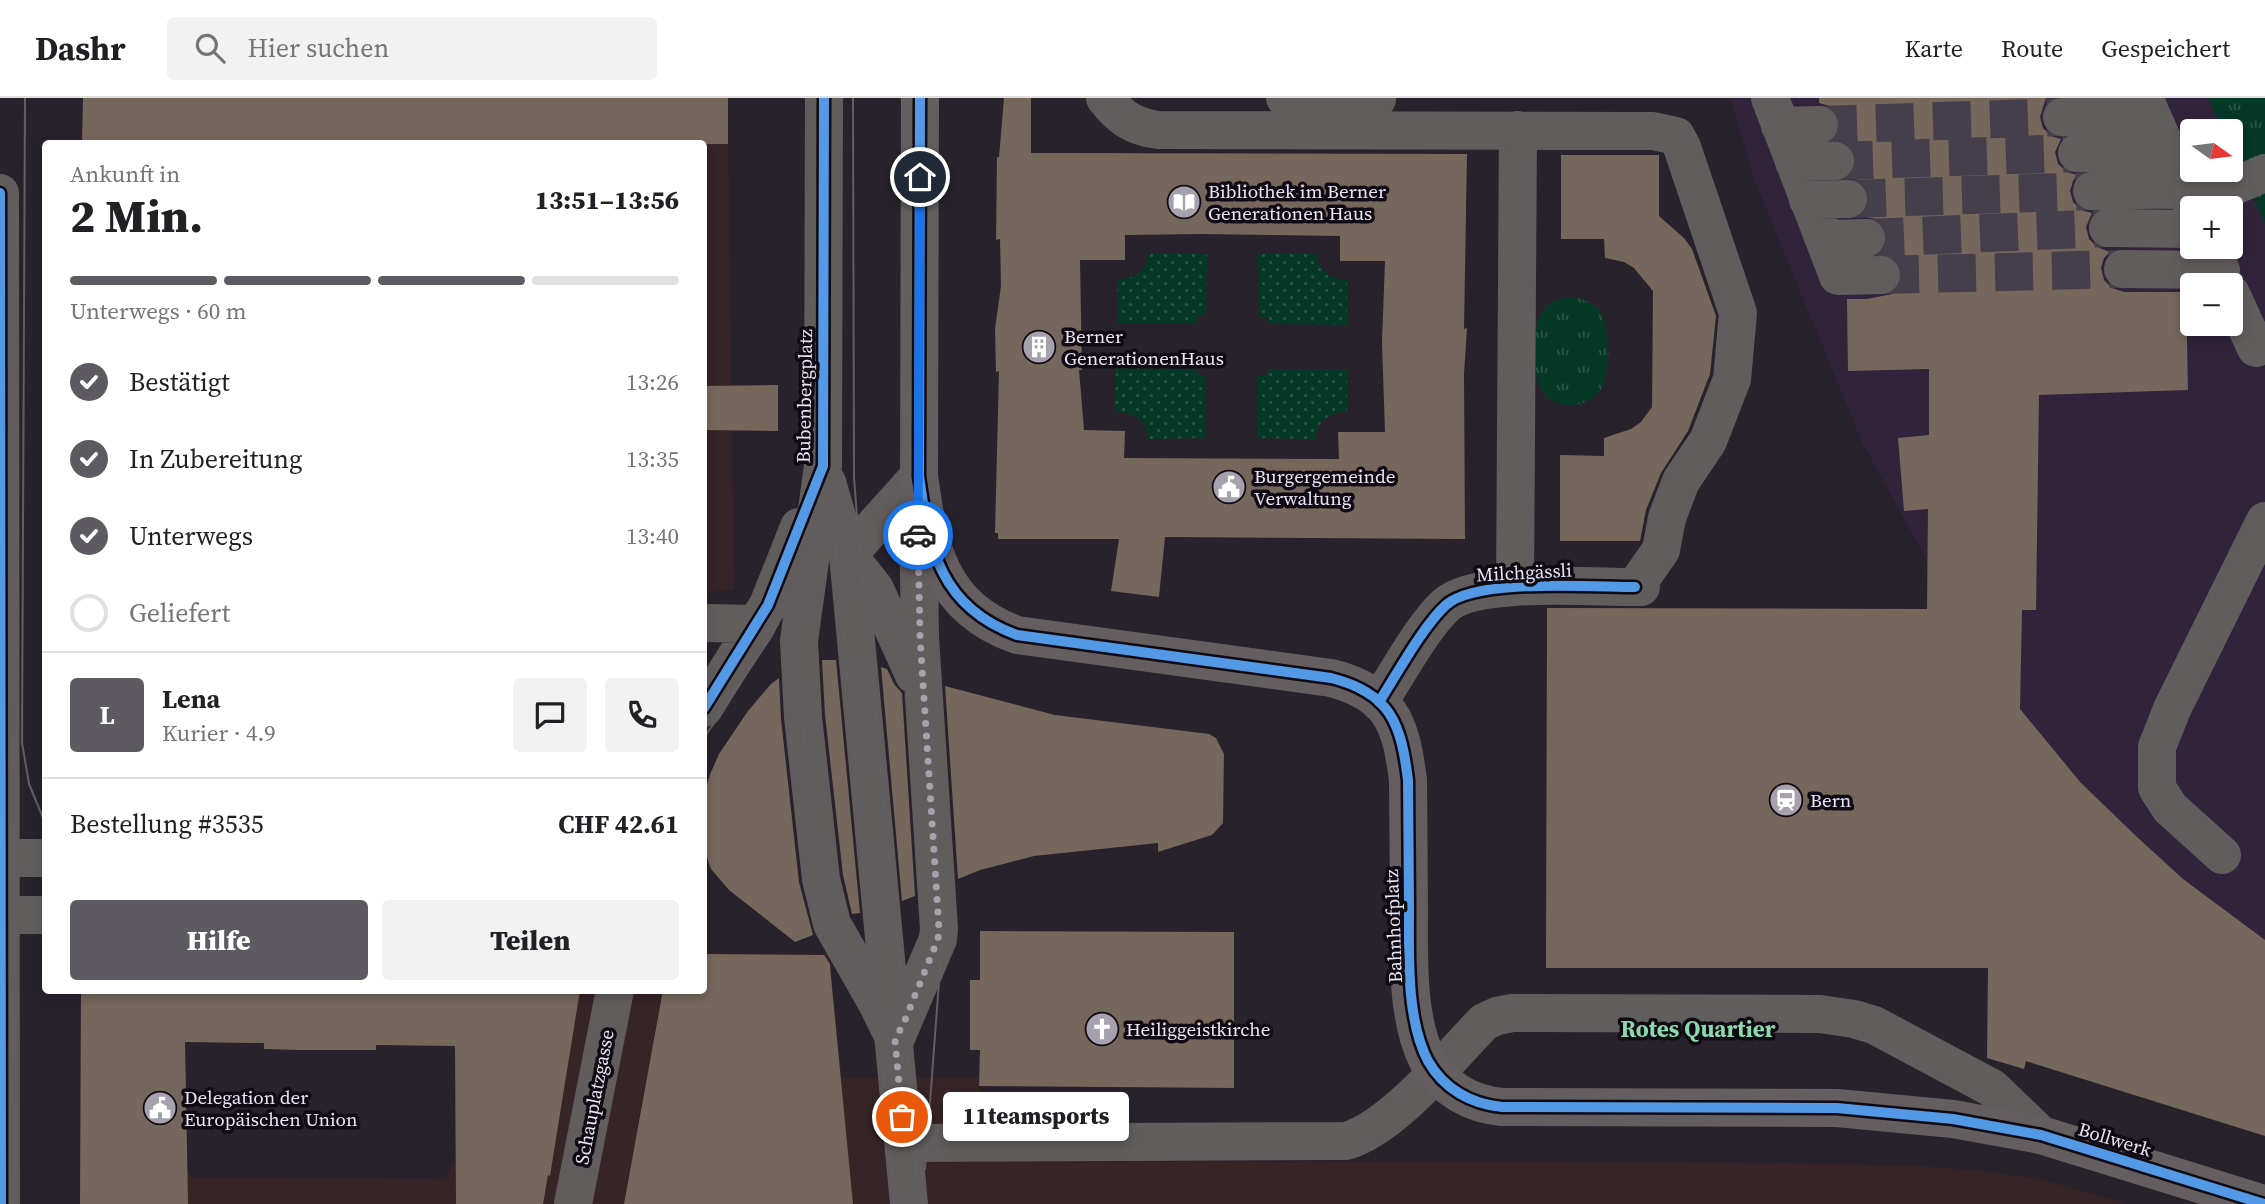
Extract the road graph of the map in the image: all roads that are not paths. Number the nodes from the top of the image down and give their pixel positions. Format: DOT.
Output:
graph roads {
  1 [pos="824,98"];
  2 [pos="920,98"];
  3 [pos="1105,98"];
  4 [pos="1285,98"];
  5 [pos="1377,99"];
  6 [pos="2147,106"];
  7 [pos="1775,112"];
  8 [pos="2062,117"];
  9 [pos="1819,125"];
  10 [pos="1518,130"];
  11 [pos="2077,153"];
  12 [pos="2168,153"];
  13 [pos="1835,161"];
  14 [pos="1794,162"];
  15 [pos="2265,173"];
  16 [pos="2092,191"];
  17 [pos="0,193"];
  18 [pos="2185,196"];
  19 [pos="2216,196"];
  20 [pos="1848,199"];
  21 [pos="1808,200"];
  22 [pos="2180,206"];
  23 [pos="2180,210"];
  24 [pos="2108,228"];
  25 [pos="1866,238"];
  26 [pos="1824,239"];
  27 [pos="2123,269"];
  28 [pos="2202,273"];
  29 [pos="1881,275"];
  30 [pos="2243,320"];
  31 [pos="2256,348"];
  32 [pos="823,466"];
  33 [pos="919,476"];
  34 [pos="2265,521"];
  35 [pos="848,555"];
  36 [pos="1515,587"];
  37 [pos="954,592"];
  38 [pos="707,623"];
  39 [pos="757,624"];
  40 [pos="1379,702"];
  41 [pos="707,703"];
  42 [pos="928,732"];
  43 [pos="2222,855"];
  44 [pos="1,858"];
  45 [pos="42,858"];
  46 [pos="1,915"];
  47 [pos="42,915"];
  48 [pos="614,994"];
  49 [pos="895,1040"];
  50 [pos="1435,1072"];
  51 [pos="1953,1119"];
  52 [pos="2041,1135"];
  53 [pos="905,1143"];
  54 [pos="1,1204"];
  55 [pos="573,1204"];
  56 [pos="909,1204"];
  57 [pos="2264,1204"];
  1 -- 32 [label="street, Bubenbergplatz"];
  2 -- 33 [label="main road, Bubenbergplatz"];
  3 -- 10 [label="street"];
  4 -- 5 [label="street"];
  6 -- 8 [label="street"];
  6 -- 12 [label="street"];
  7 -- 9 [label="street"];
  7 -- 14 [label="street"];
  10 -- 36 [label="street"];
  10 -- 36 [label="street, Milchgässli"];
  11 -- 12 [label="street"];
  12 -- 18 [label="street"];
  13 -- 14 [label="street"];
  14 -- 21 [label="street"];
  15 -- 19 [label="street"];
  16 -- 22 [label="street"];
  17 -- 44 [label="street"];
  20 -- 21 [label="street"];
  21 -- 26 [label="street"];
  23 -- 24 [label="street"];
  25 -- 26 [label="street"];
  26 -- 29 [label="street"];
  27 -- 28 [label="street"];
  30 -- 31 [label="street"];
  32 -- 35 [label="street, Bubenbergplatz"];
  32 -- 39 [label="street, Bubenbergplatz"];
  32 -- 49 [label="street, Bubenbergplatz"];
  33 -- 35 [label="street"];
  33 -- 37 [label="main road, Bubenbergplatz"];
  33 -- 42 [label="street, Bubenbergplatz"];
  34 -- 43 [label="street"];
  35 -- 42 [label="street, Bubenbergplatz"];
  35 -- 49 [label="street, Bubenbergplatz"];
  36 -- 40 [label="street, Milchgässli"];
  37 -- 40 [label="main road, Bahnhofplatz"];
  38 -- 39 [label="street"];
  39 -- 41 [label="street, Bubenbergplatz"];
  40 -- 50 [label="main road, Bahnhofplatz"];
  42 -- 49 [label="street, Bubenbergplatz"];
  44 -- 45 [label="street"];
  44 -- 46 [label="street"];
  46 -- 47 [label="street"];
  46 -- 54 [label="street"];
  48 -- 55 [label="street, Schauplatzgasse"];
  49 -- 53 [label="street"];
  50 -- 51 [label="main road, Bahnhofplatz"];
  50 -- 52 [label="street"];
  50 -- 53 [label="street"];
  51 -- 52 [label="main road, Bollwerk"];
  52 -- 57 [label="main road, Bollwerk"];
  53 -- 56 [label="street"];
}
